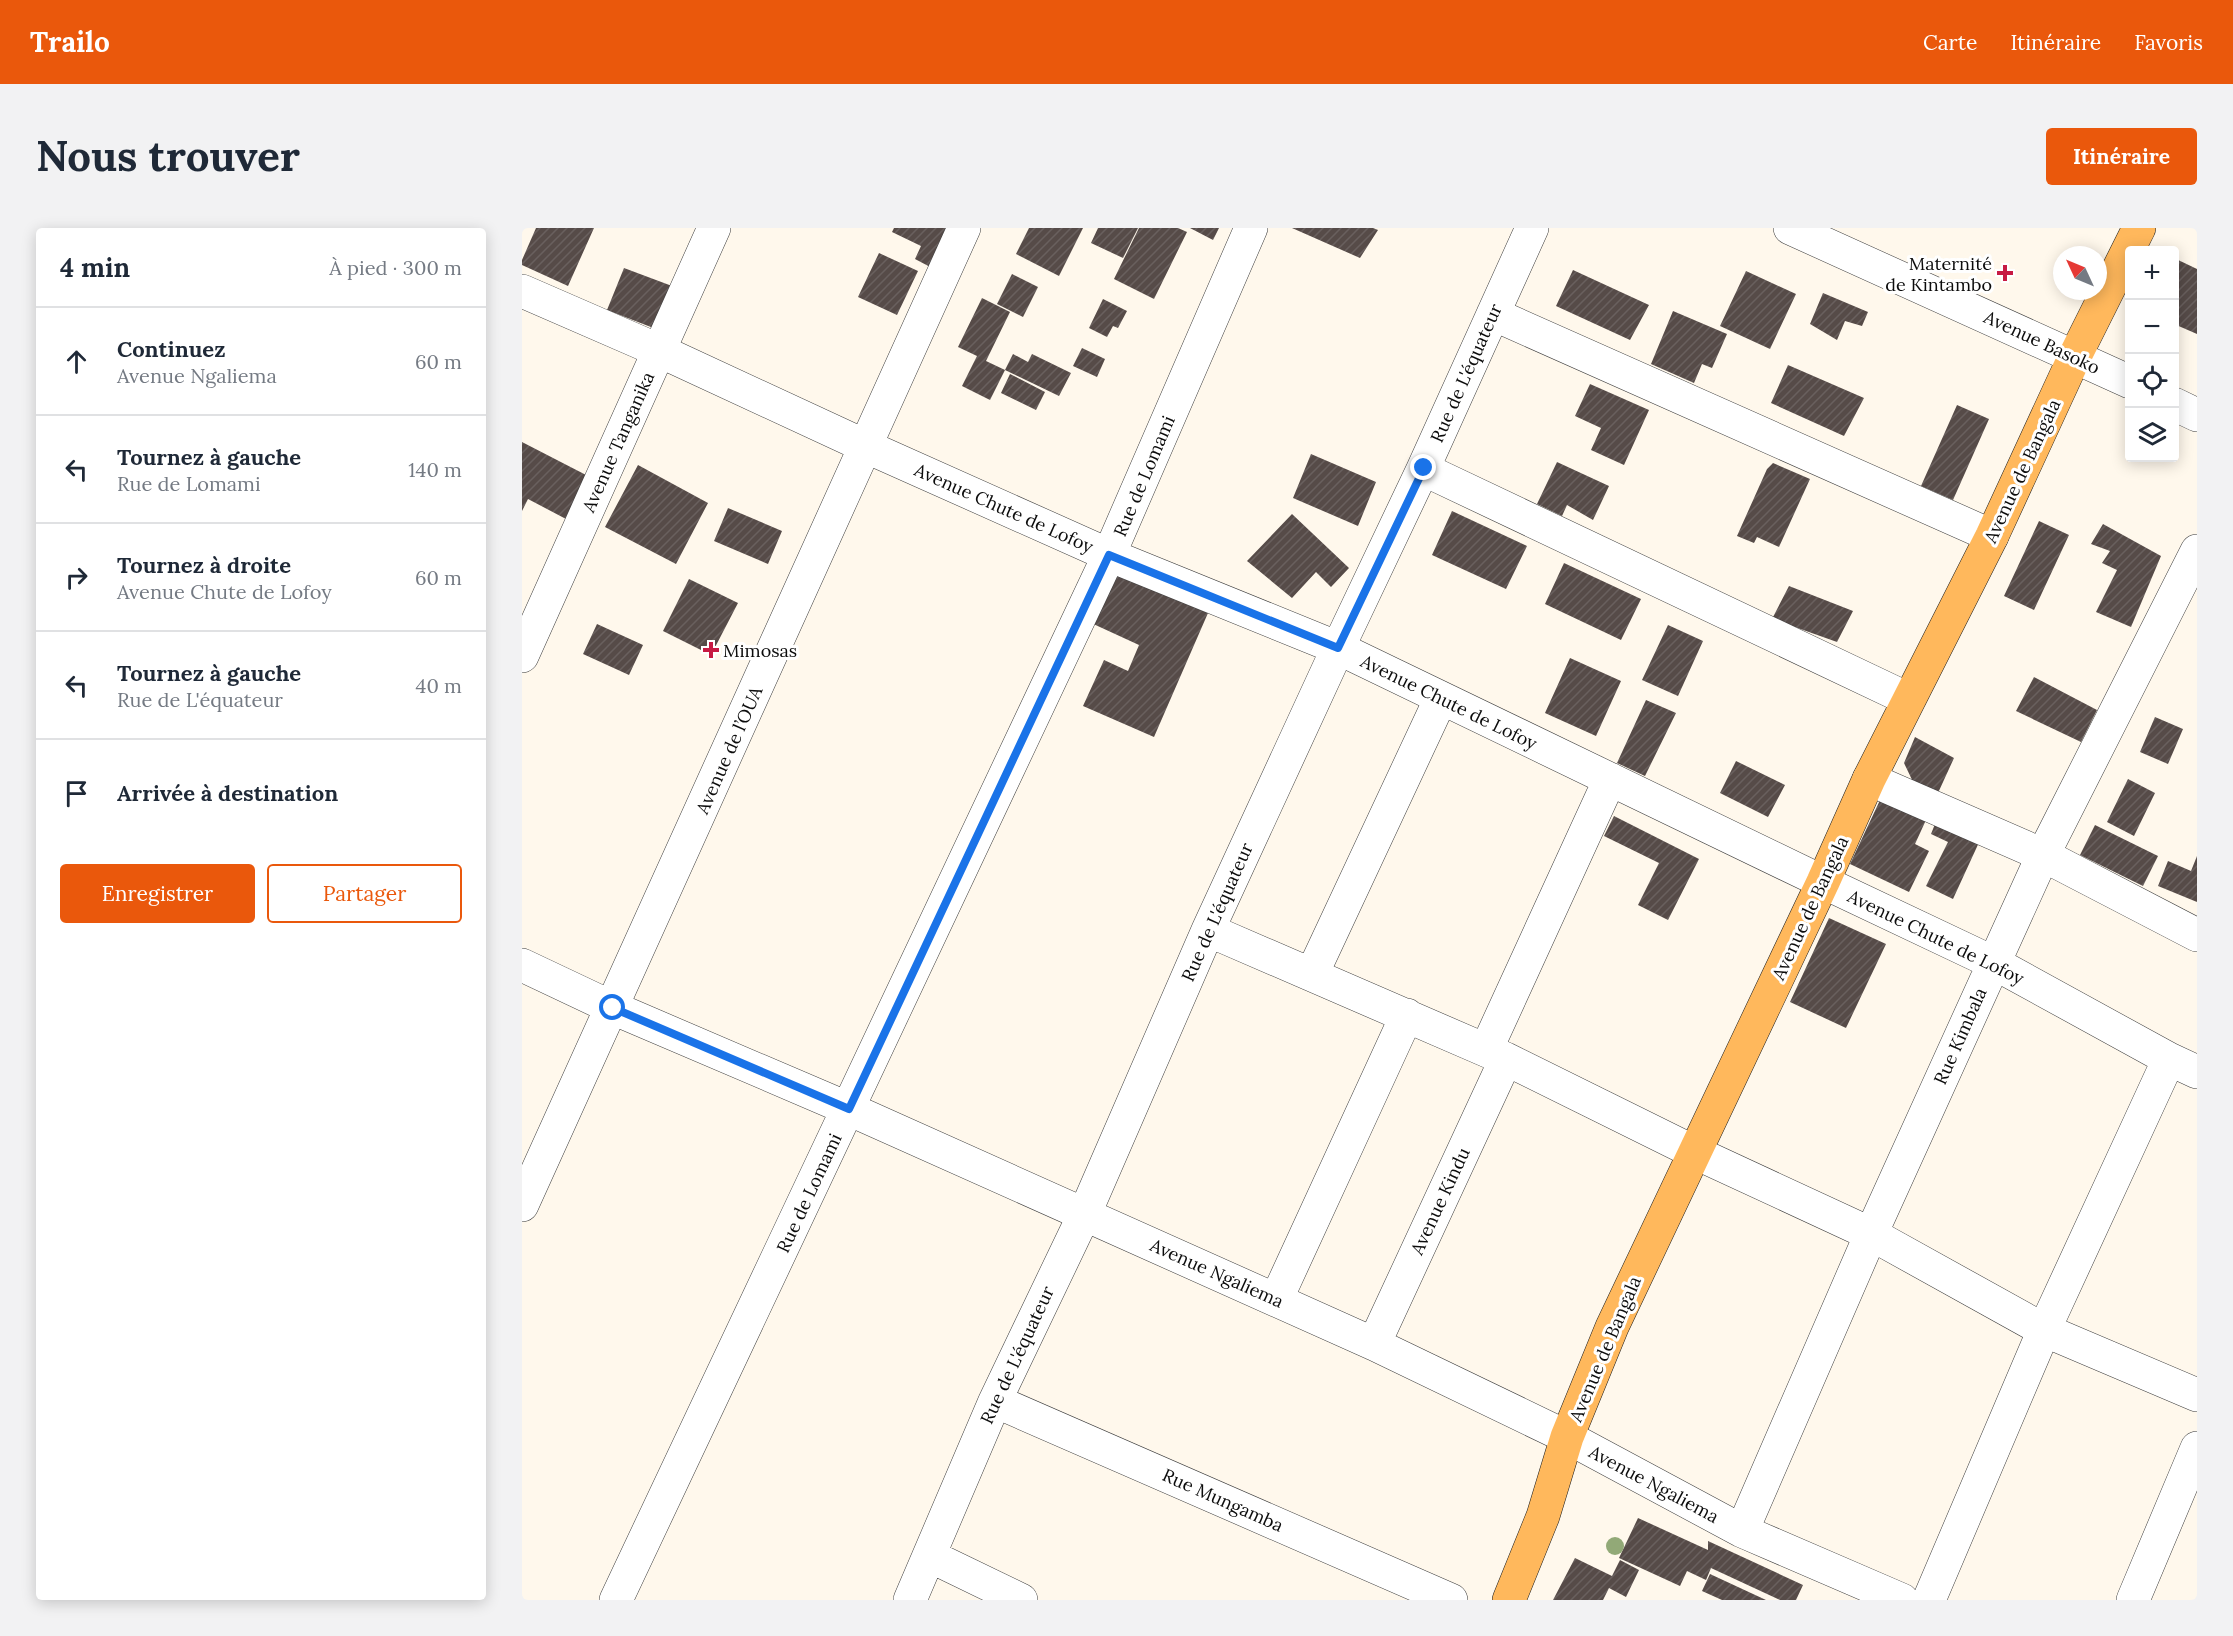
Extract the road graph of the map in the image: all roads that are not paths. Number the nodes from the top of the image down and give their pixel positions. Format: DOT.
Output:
graph roads {
  1 [pos="714,228"];
  2 [pos="964,228"];
  3 [pos="1251,228"];
  4 [pos="1532,228"];
  5 [pos="1790,228"];
  6 [pos="2139,228"];
  7 [pos="522,291"];
  8 [pos="1493,314"];
  9 [pos="660,351"];
  10 [pos="2075,356"];
  11 [pos="2125,380"];
  12 [pos="2179,406"];
  13 [pos="2197,415"];
  14 [pos="865,446"];
  15 [pos="1424,468"];
  16 [pos="1992,536"];
  17 [pos="2197,551"];
  18 [pos="1109,555"];
  19 [pos="1338,648"];
  20 [pos="522,656"];
  21 [pos="1441,698"];
  22 [pos="1908,699"];
  23 [pos="1610,779"];
  24 [pos="1869,779"];
  25 [pos="2043,855"];
  26 [pos="1823,882"];
  27 [pos="1208,930"];
  28 [pos="2197,935"];
  29 [pos="1994,963"];
  30 [pos="522,965"];
  31 [pos="1311,974"];
  32 [pos="613,1008"];
  33 [pos="1407,1015"];
  34 [pos="1496,1054"];
  35 [pos="2183,1066"];
  36 [pos="849,1109"];
  37 [pos="1694,1152"];
  38 [pos="522,1205"];
  39 [pos="1085,1213"];
  40 [pos="1870,1234"];
  41 [pos="1276,1300"];
  42 [pos="2044,1330"];
  43 [pos="1374,1344"];
  44 [pos="2197,1395"];
  45 [pos="995,1401"];
  46 [pos="1567,1437"];
  47 [pos="2197,1448"];
  48 [pos="1742,1531"];
  49 [pos="930,1556"];
  50 [pos="616,1600"];
  51 [pos="910,1600"];
  52 [pos="1021,1600"];
  53 [pos="1451,1600"];
  54 [pos="1509,1600"];
  55 [pos="1902,1600"];
  56 [pos="1929,1600"];
  57 [pos="2133,1600"];
  1 -- 9 [label="street, Avenue Tanganika"];
  2 -- 14 [label="street, Avenue de l’OUA"];
  3 -- 18 [label="street, Rue de Lomami"];
  4 -- 8 [label="street, Rue de L'équateur"];
  5 -- 10 [label="street, Avenue Basoko"];
  6 -- 10 [label="main road, Avenue de Bangala"];
  7 -- 9 [label="street, Avenue Chute de Lofoy"];
  8 -- 15 [label="street, Rue de L'équateur"];
  8 -- 16 [label="street"];
  9 -- 14 [label="street, Avenue Chute de Lofoy"];
  9 -- 20 [label="street, Avenue Tanganika"];
  10 -- 11 [label="street, Avenue Basoko"];
  10 -- 16 [label="main road, Avenue de Bangala"];
  12 -- 13 [label="street"];
  14 -- 18 [label="street, Avenue Chute de Lofoy"];
  14 -- 32 [label="street, Avenue de l’OUA"];
  15 -- 19 [label="street, Rue de L'équateur"];
  15 -- 22 [label="street"];
  16 -- 22 [label="main road, Avenue de Bangala"];
  17 -- 25 [label="street, Rue Kimbala"];
  18 -- 19 [label="street, Avenue Chute de Lofoy"];
  18 -- 36 [label="street, Rue de Lomami"];
  19 -- 21 [label="street, Avenue Chute de Lofoy"];
  19 -- 27 [label="street, Rue de L'équateur"];
  21 -- 23 [label="street, Avenue Chute de Lofoy"];
  21 -- 31 [label="street"];
  22 -- 24 [label="main road, Avenue de Bangala"];
  23 -- 26 [label="street, Avenue Chute de Lofoy"];
  23 -- 34 [label="street, Avenue Kindu"];
  24 -- 25 [label="street"];
  24 -- 26 [label="main road, Avenue de Bangala"];
  25 -- 28 [label="street"];
  25 -- 29 [label="street, Rue Kimbala"];
  26 -- 29 [label="street, Avenue Chute de Lofoy"];
  26 -- 37 [label="main road, Avenue de Bangala"];
  27 -- 31 [label="street"];
  27 -- 39 [label="street, Rue de L'équateur"];
  29 -- 35 [label="street, Avenue Chute de Lofoy"];
  29 -- 40 [label="street, Rue Kimbala"];
  30 -- 32 [label="street, Avenue Ngaliema"];
  31 -- 33 [label="street"];
  32 -- 36 [label="street, Avenue Ngaliema"];
  32 -- 38 [label="street, Avenue de l’OUA"];
  33 -- 34 [label="street"];
  33 -- 41 [label="street"];
  34 -- 37 [label="street"];
  34 -- 43 [label="street, Avenue Kindu"];
  35 -- 42 [label="street"];
  36 -- 39 [label="street, Avenue Ngaliema"];
  36 -- 50 [label="street, Rue de Lomami"];
  37 -- 40 [label="street"];
  37 -- 46 [label="main road, Avenue de Bangala"];
  39 -- 41 [label="street, Avenue Ngaliema"];
  39 -- 45 [label="street, Rue de L'équateur"];
  40 -- 42 [label="street"];
  40 -- 48 [label="street, Rue Kimbala"];
  41 -- 43 [label="street, Avenue Ngaliema"];
  42 -- 44 [label="street"];
  42 -- 56 [label="street"];
  43 -- 46 [label="street, Avenue Ngaliema"];
  45 -- 49 [label="street, Rue de L'équateur"];
  45 -- 53 [label="street, Rue Mungamba"];
  46 -- 48 [label="street, Avenue Ngaliema"];
  46 -- 54 [label="main road, Avenue de Bangala"];
  47 -- 57 [label="street"];
  48 -- 55 [label="street, Avenue Ngaliema"];
  49 -- 51 [label="street, Rue de L'équateur"];
  49 -- 52 [label="street"];
}
